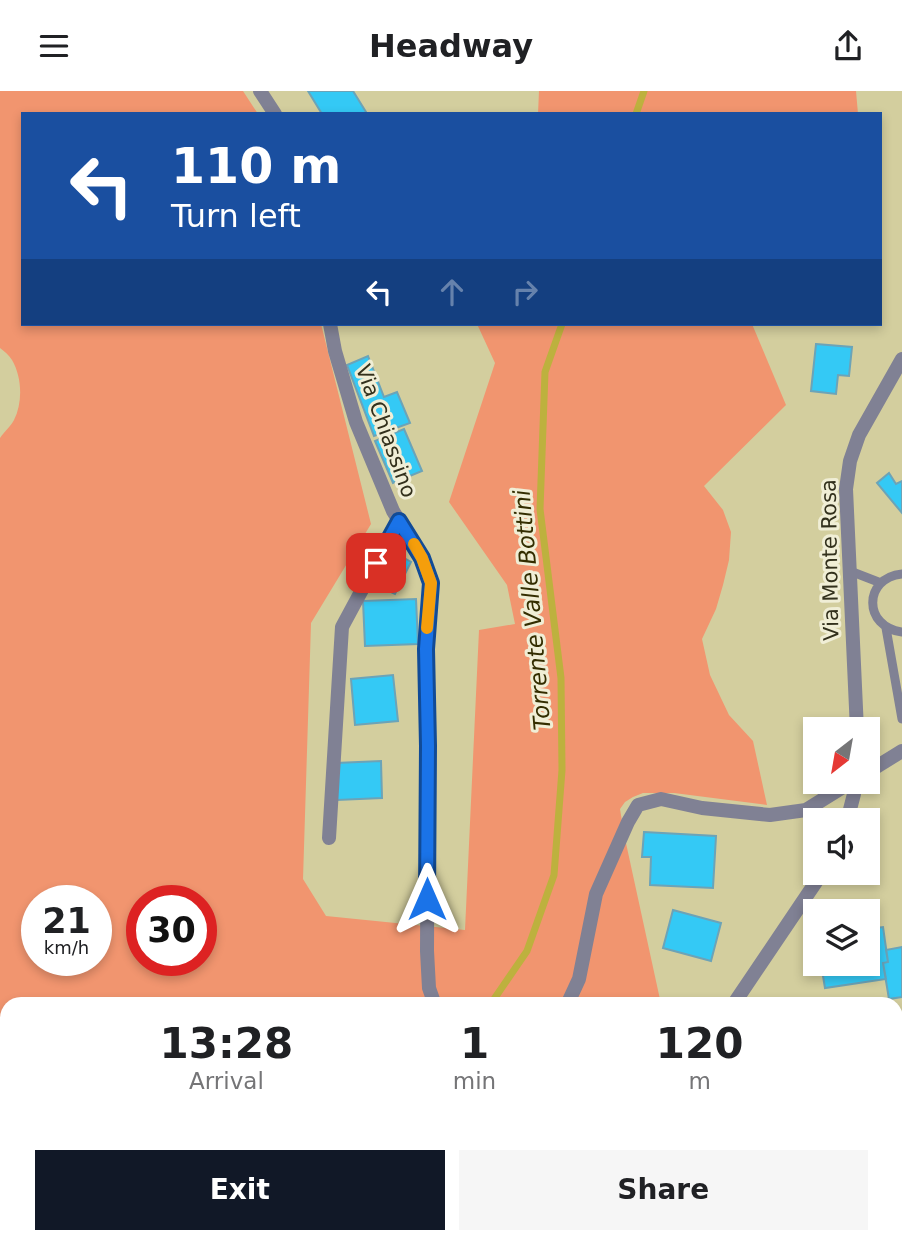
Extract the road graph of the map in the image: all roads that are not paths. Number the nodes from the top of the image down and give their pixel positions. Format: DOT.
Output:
graph roads {
  1 [pos="260,91"];
  2 [pos="274,112"];
  3 [pos="330,326"];
  4 [pos="902,359"];
  5 [pos="399,521"];
  6 [pos="850,571"];
  7 [pos="902,575"];
  8 [pos="881,583"];
  9 [pos="886,628"];
  10 [pos="902,632"];
  11 [pos="856,717"];
  12 [pos="902,719"];
  13 [pos="902,751"];
  14 [pos="880,765"];
  15 [pos="831,795"];
  16 [pos="329,838"];
  17 [pos="814,885"];
  18 [pos="432,997"];
  19 [pos="571,997"];
  20 [pos="738,997"];
  1 -- 2 [label="street"];
  3 -- 5 [label="street, Via Chiassino"];
  4 -- 6 [label="street, Via Monte Rosa"];
  5 -- 16 [label="street"];
  5 -- 18 [label="street, Via Chiassino"];
  6 -- 8 [label="lane"];
  6 -- 11 [label="street, Via Monte Rosa"];
  7 -- 8 [label="lane"];
  8 -- 9 [label="lane"];
  9 -- 10 [label="lane"];
  9 -- 12 [label="lane"];
  13 -- 14 [label="street"];
  15 -- 19 [label="street"];
  17 -- 20 [label="street"];
}
